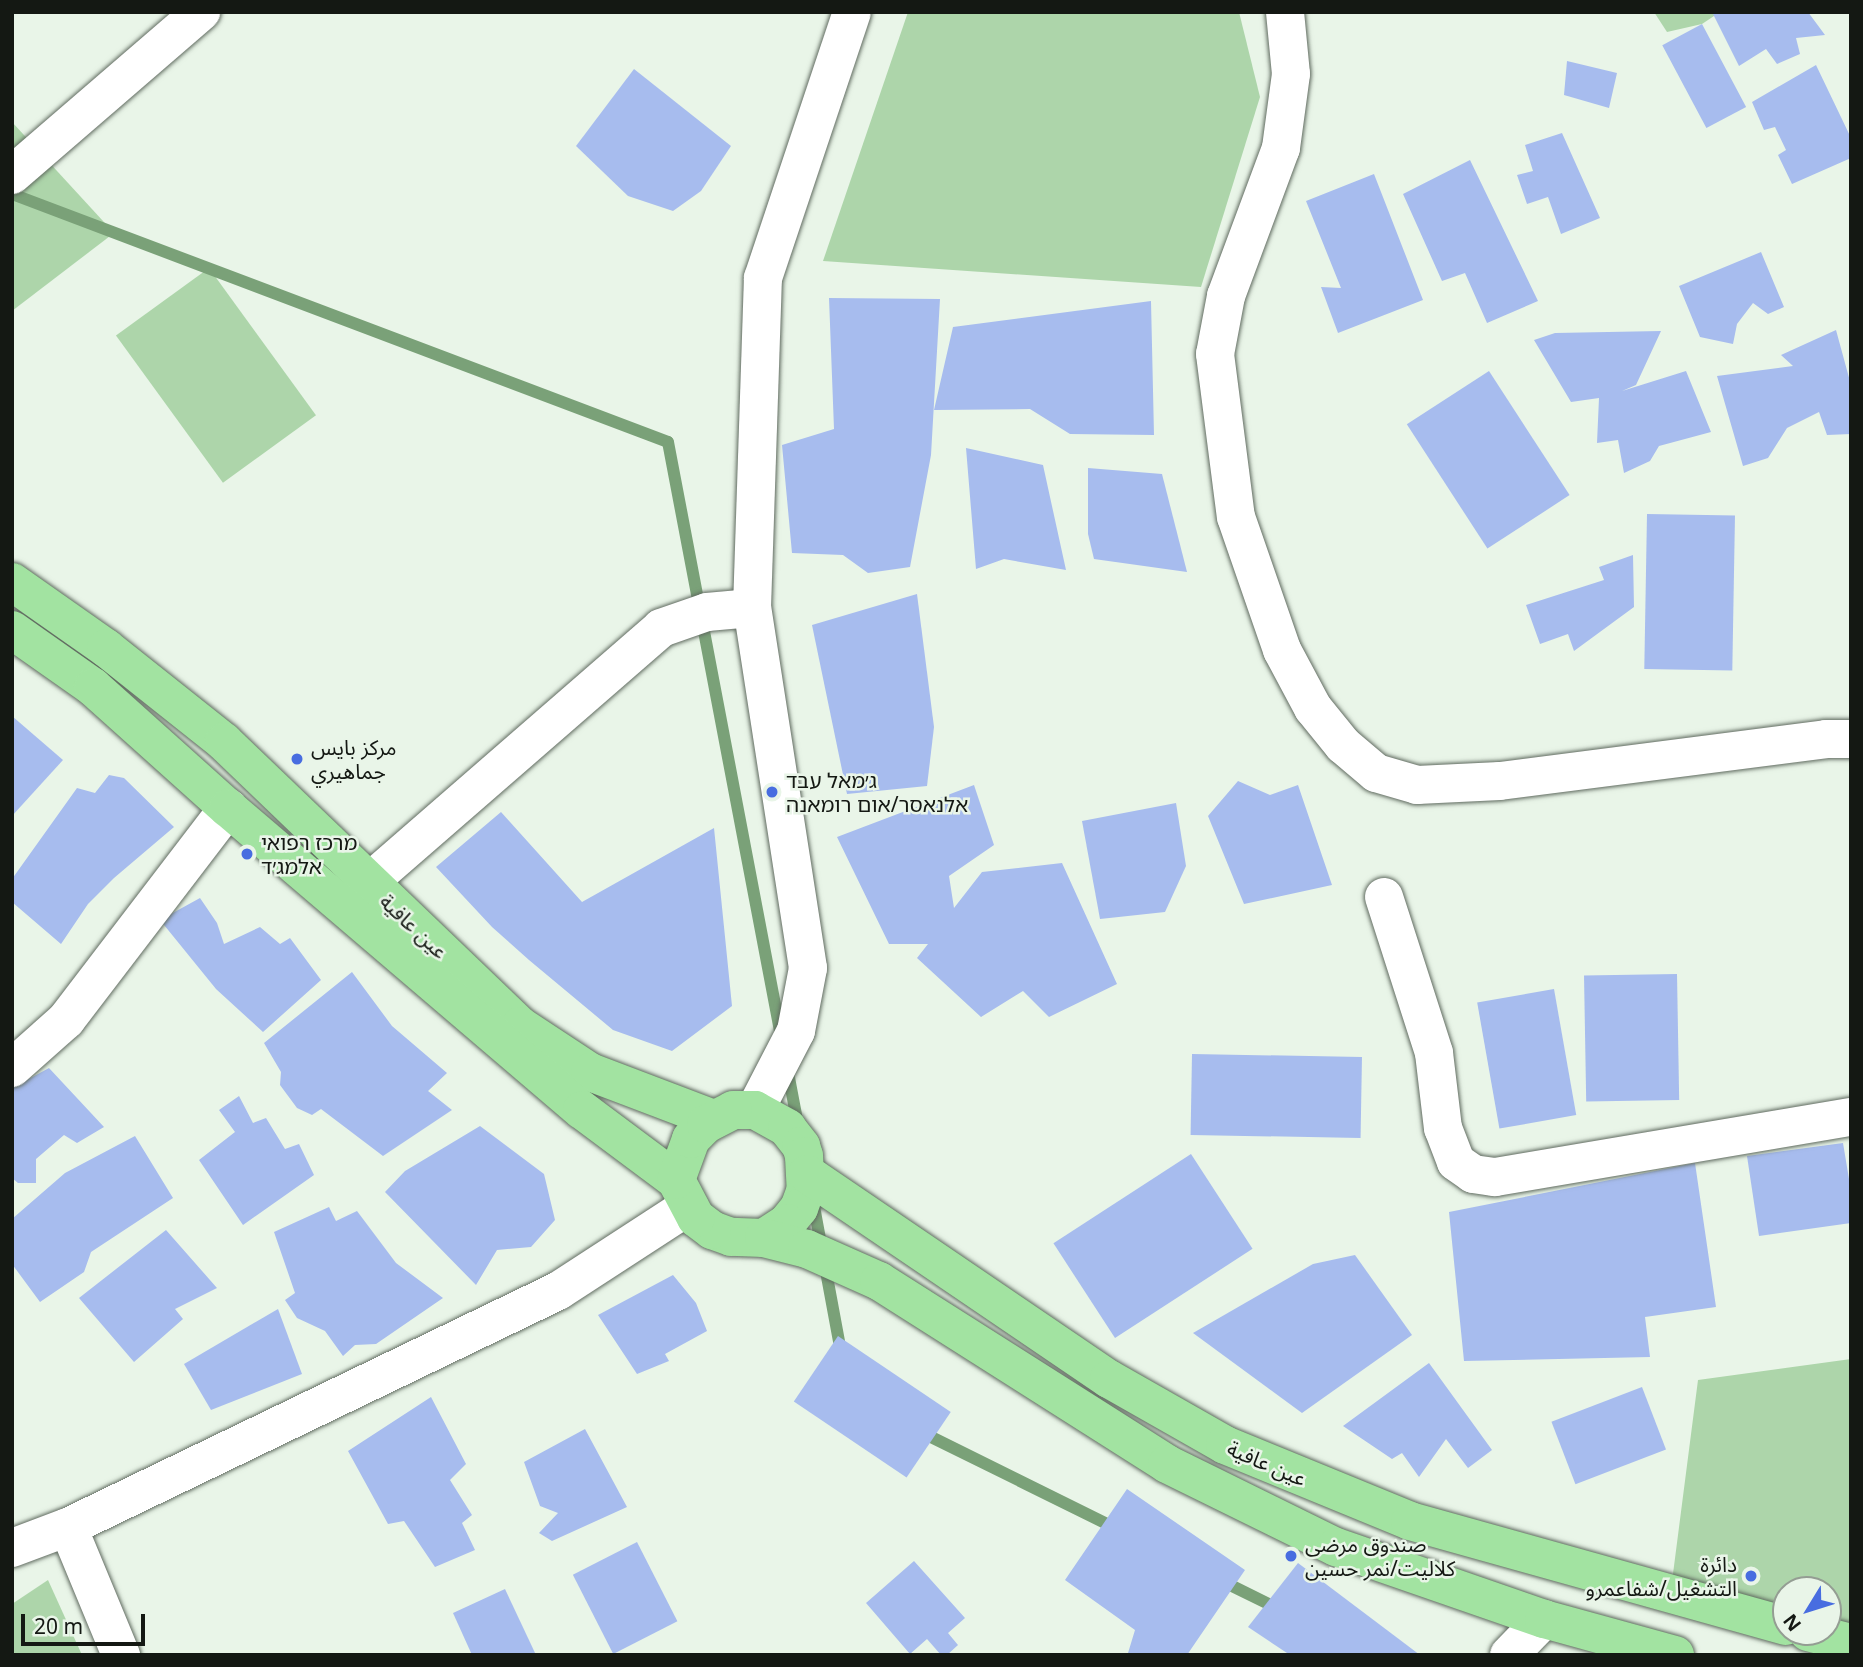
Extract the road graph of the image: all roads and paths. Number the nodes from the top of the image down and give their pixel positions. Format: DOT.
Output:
graph roads {
  1 [pos="201,12"];
  2 [pos="852,12"];
  3 [pos="1285,12"];
  4 [pos="12,175"];
  5 [pos="12,582"];
  6 [pos="752,608"];
  7 [pos="12,630"];
  8 [pos="1851,739"];
  9 [pos="228,808"];
  10 [pos="368,883"];
  11 [pos="1384,897"];
  12 [pos="12,1068"];
  13 [pos="755,1110"];
  14 [pos="1851,1117"];
  15 [pos="715,1119"];
  16 [pos="807,1174"];
  17 [pos="682,1193"];
  18 [pos="764,1238"];
  19 [pos="68,1527"];
  20 [pos="12,1548"];
  21 [pos="1544,1619"];
  22 [pos="1772,1622"];
  23 [pos="121,1655"];
  24 [pos="1509,1655"];
  25 [pos="1675,1655"];
  1 -- 4 [label="street"];
  2 -- 6 [label="street"];
  3 -- 8 [label="street"];
  5 -- 10 [label="main road, عين عافية"];
  6 -- 10 [label="street"];
  6 -- 13 [label="street"];
  7 -- 9 [label="main road, عين عافية"];
  9 -- 12 [label="street"];
  9 -- 17 [label="main road, عين عافية"];
  10 -- 15 [label="main road, عين عافية"];
  11 -- 14 [label="street"];
  13 -- 15 [label="main road"];
  13 -- 16 [label="main road"];
  15 -- 17 [label="main road"];
  16 -- 18 [label="main road"];
  16 -- 22 [label="main road, عين عافية"];
  17 -- 18 [label="main road"];
  17 -- 19 [label="street"];
  18 -- 21 [label="main road, عين عافية"];
  19 -- 20 [label="street"];
  19 -- 23 [label="street"];
  21 -- 24 [label="street"];
  21 -- 25 [label="main road, عين عافية"];
}
